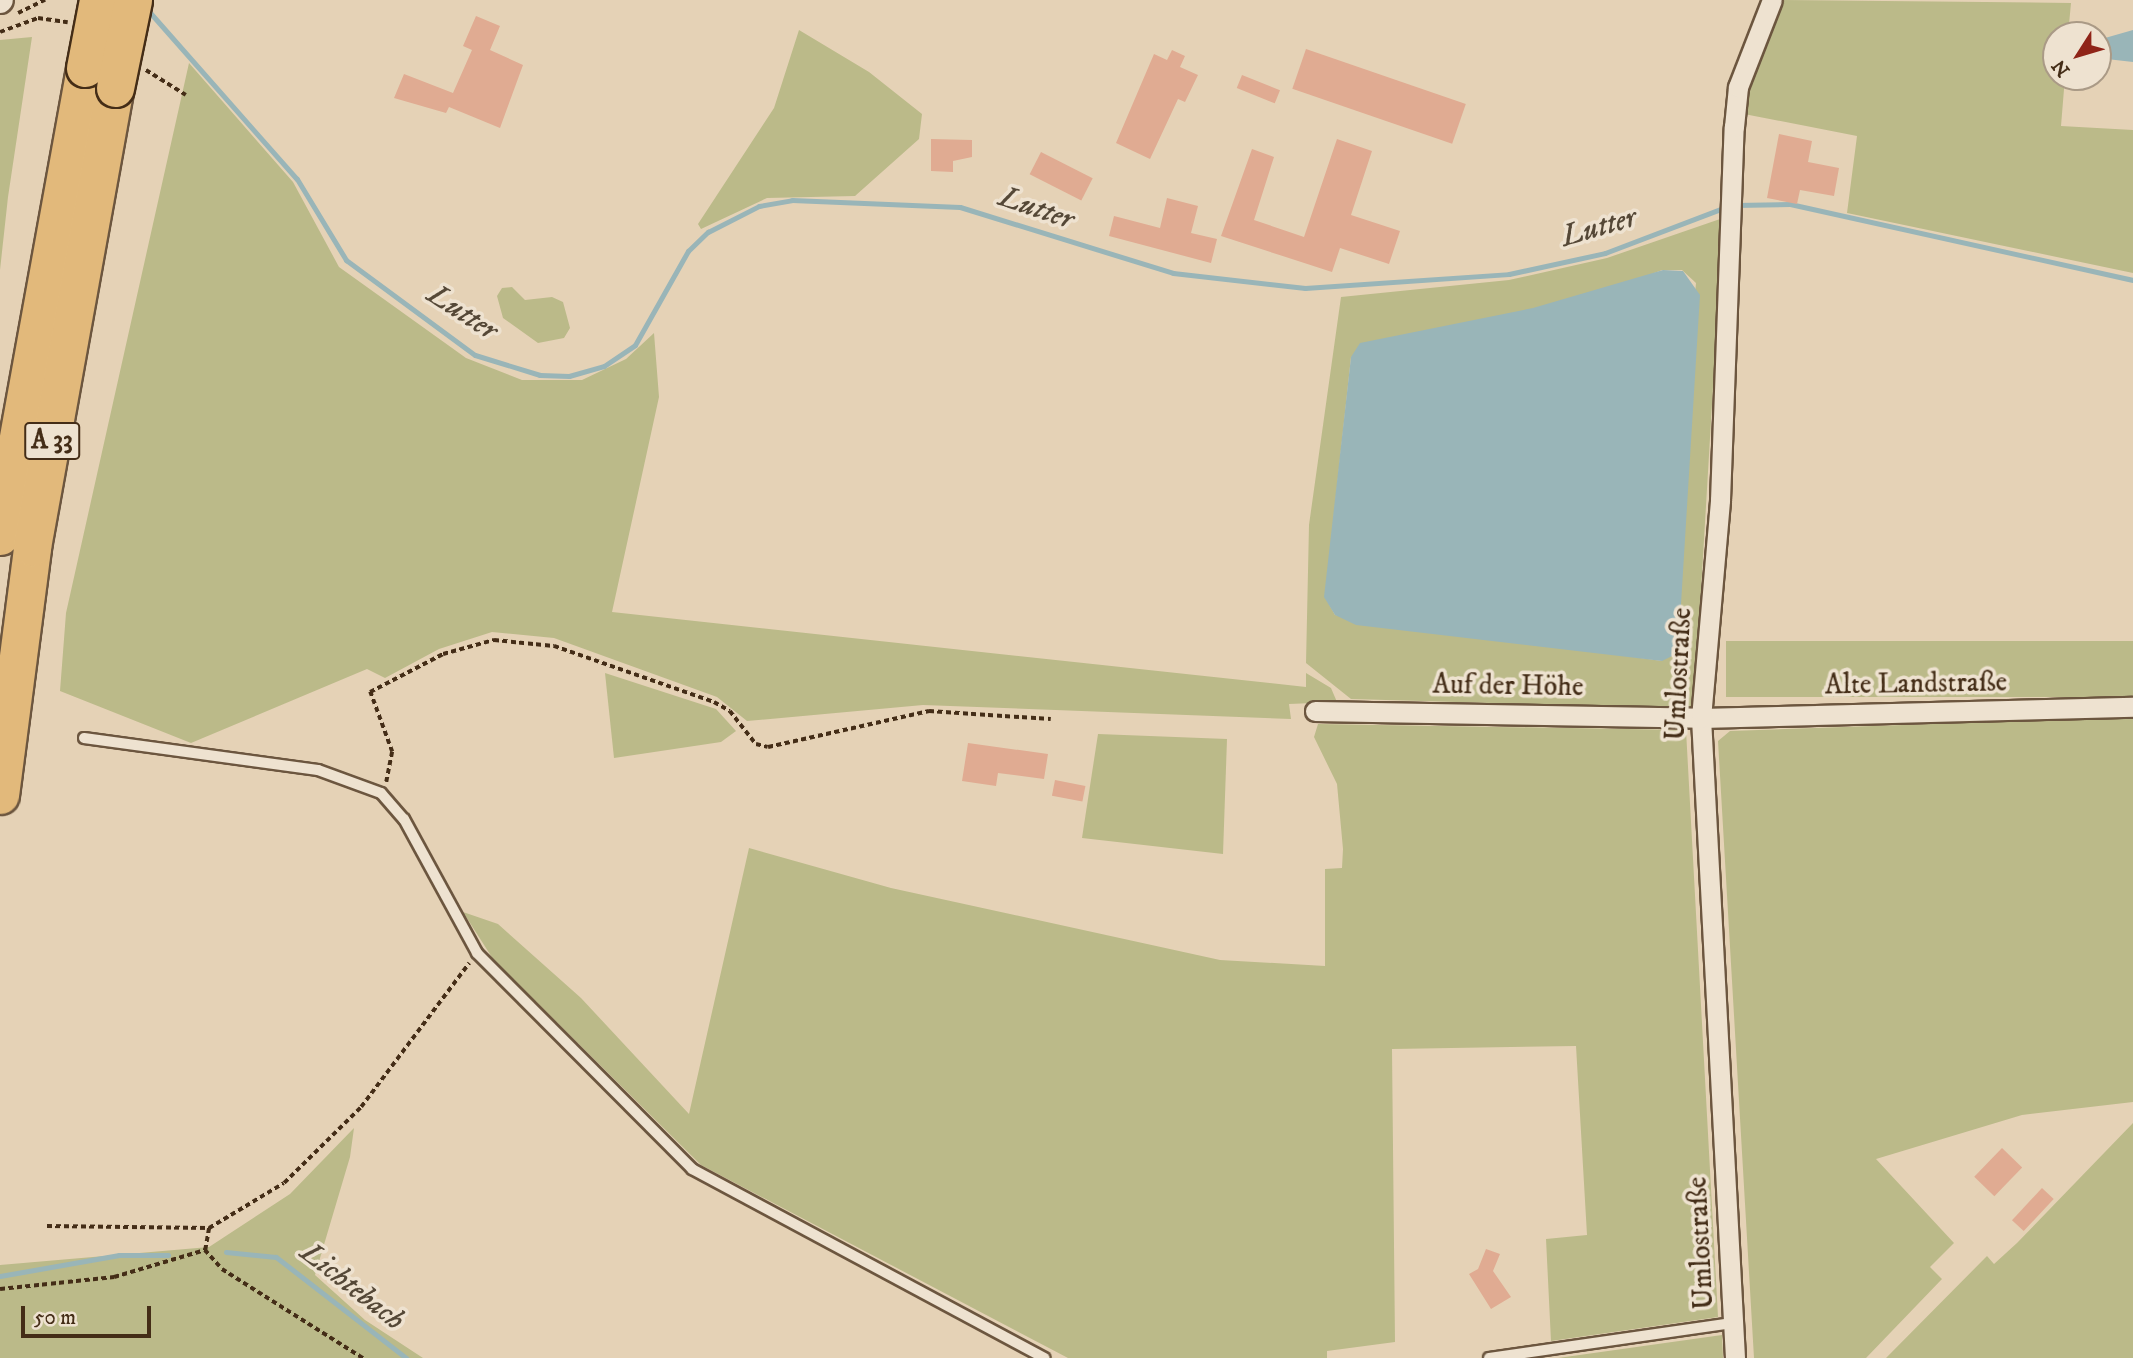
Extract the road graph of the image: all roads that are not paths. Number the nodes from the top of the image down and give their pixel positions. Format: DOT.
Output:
graph roads {
  1 [pos="98,0"];
  2 [pos="133,0"];
  3 [pos="1772,0"];
  4 [pos="0,536"];
  5 [pos="2133,707"];
  6 [pos="1315,711"];
  7 [pos="1701,718"];
  8 [pos="84,738"];
  9 [pos="0,795"];
  10 [pos="1733,1323"];
  11 [pos="1044,1358"];
  12 [pos="1489,1358"];
  13 [pos="1735,1358"];
  1 -- 4 [label="highway, A 33, bridge"];
  2 -- 9 [label="highway, A 33, bridge"];
  3 -- 7 [label="street, Umlostraße"];
  5 -- 7 [label="street, Alte Landstraße"];
  6 -- 7 [label="street, Auf der Höhe"];
  7 -- 10 [label="street, Umlostraße"];
  8 -- 11 [label="lane"];
  10 -- 12 [label="lane"];
  10 -- 13 [label="street, Umlostraße"];
}
